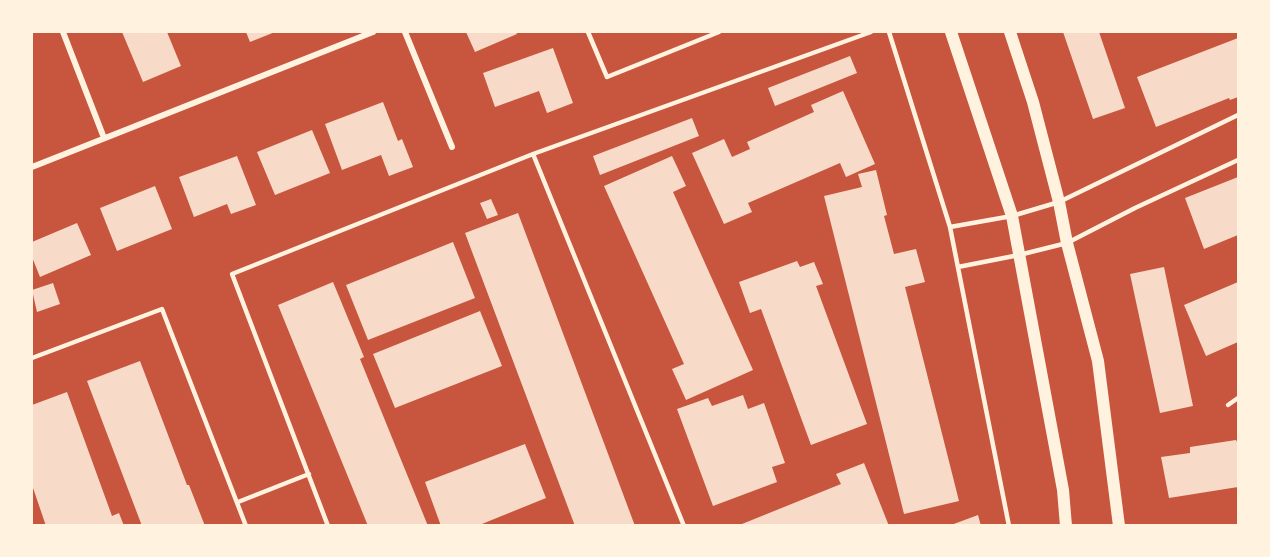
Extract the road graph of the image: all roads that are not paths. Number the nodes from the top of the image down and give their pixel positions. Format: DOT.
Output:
graph roads {
  1 [pos="63,32"];
  2 [pos="373,32"];
  3 [pos="405,32"];
  4 [pos="588,32"];
  5 [pos="719,32"];
  6 [pos="871,32"];
  7 [pos="890,32"];
  8 [pos="951,32"];
  9 [pos="1010,32"];
  10 [pos="1239,115"];
  11 [pos="104,138"];
  12 [pos="452,147"];
  13 [pos="533,154"];
  14 [pos="1239,160"];
  15 [pos="32,167"];
  16 [pos="1059,202"];
  17 [pos="1012,216"];
  18 [pos="950,226"];
  19 [pos="1067,243"];
  20 [pos="1019,255"];
  21 [pos="958,267"];
  22 [pos="32,358"];
  23 [pos="1239,398"];
  24 [pos="1228,405"];
  25 [pos="309,474"];
  26 [pos="238,502"];
  27 [pos="246,525"];
  28 [pos="328,525"];
  29 [pos="684,525"];
  30 [pos="1009,525"];
  31 [pos="1066,525"];
  32 [pos="1119,525"];
  1 -- 11 [label="street"];
  2 -- 11 [label="street"];
  3 -- 12 [label="street"];
  4 -- 5 [label="lane"];
  6 -- 13 [label="lane"];
  7 -- 18 [label="lane"];
  8 -- 17 [label="main road"];
  9 -- 16 [label="main road"];
  10 -- 16 [label="lane"];
  11 -- 15 [label="street"];
  13 -- 25 [label="lane"];
  13 -- 29 [label="lane"];
  14 -- 19 [label="lane"];
  16 -- 17 [label="lane"];
  16 -- 19 [label="main road"];
  17 -- 18 [label="lane"];
  17 -- 20 [label="main road"];
  18 -- 21 [label="lane"];
  19 -- 20 [label="lane"];
  19 -- 32 [label="main road"];
  20 -- 21 [label="lane"];
  20 -- 31 [label="main road"];
  21 -- 30 [label="lane"];
  22 -- 26 [label="lane"];
  23 -- 24 [label="lane"];
  25 -- 26 [label="lane"];
  25 -- 28 [label="lane"];
  26 -- 27 [label="lane"];
}
